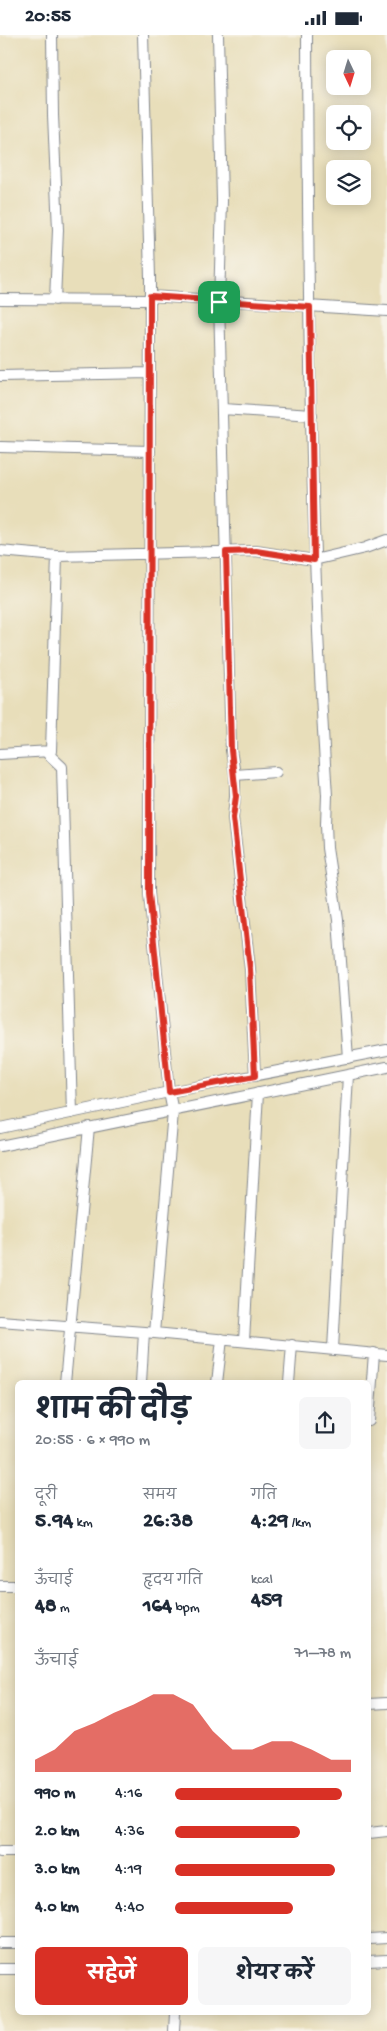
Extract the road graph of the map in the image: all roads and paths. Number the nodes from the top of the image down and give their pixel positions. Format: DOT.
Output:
graph roads {
  1 [pos="52,35"];
  2 [pos="143,35"];
  3 [pos="218,35"];
  4 [pos="307,35"];
  5 [pos="150,298"];
  6 [pos="0,299"];
  7 [pos="55,300"];
  8 [pos="219,302"];
  9 [pos="310,307"];
  10 [pos="387,311"];
  11 [pos="150,373"];
  12 [pos="0,375"];
  13 [pos="223,409"];
  14 [pos="312,415"];
  15 [pos="0,447"];
  16 [pos="150,451"];
  17 [pos="387,540"];
  18 [pos="0,551"];
  19 [pos="226,552"];
  20 [pos="150,553"];
  21 [pos="57,556"];
  22 [pos="314,560"];
  23 [pos="46,752"];
  24 [pos="0,754"];
  25 [pos="276,772"];
  26 [pos="235,775"];
  27 [pos="387,1050"];
  28 [pos="348,1058"];
  29 [pos="387,1067"];
  30 [pos="348,1075"];
  31 [pos="255,1076"];
  32 [pos="169,1092"];
  33 [pos="258,1093"];
  34 [pos="173,1112"];
  35 [pos="72,1113"];
  36 [pos="89,1127"];
  37 [pos="0,1128"];
  38 [pos="0,1146"];
  39 [pos="0,1321"];
  40 [pos="70,1326"];
  41 [pos="149,1332"];
  42 [pos="222,1339"];
  43 [pos="244,1341"];
  44 [pos="292,1345"];
  45 [pos="332,1349"];
  46 [pos="374,1353"];
  47 [pos="387,1355"];
  48 [pos="64,1380"];
  49 [pos="141,1380"];
  50 [pos="218,1380"];
  51 [pos="289,1380"];
  52 [pos="371,1394"];
  53 [pos="0,1586"];
  54 [pos="15,1586"];
  55 [pos="387,1703"];
  56 [pos="371,1704"];
  57 [pos="387,1831"];
  58 [pos="371,1833"];
  59 [pos="0,1852"];
  60 [pos="15,1852"];
  61 [pos="387,1938"];
  62 [pos="371,1939"];
  63 [pos="0,1943"];
  64 [pos="15,1943"];
  65 [pos="387,1960"];
  66 [pos="371,1961"];
  67 [pos="0,1969"];
  68 [pos="15,1969"];
  69 [pos="175,2015"];
  70 [pos="174,2031"];
  1 -- 7 [label="street"];
  2 -- 5 [label="street"];
  3 -- 8 [label="street"];
  4 -- 9 [label="street"];
  5 -- 7 [label="street"];
  5 -- 8 [label="street"];
  5 -- 11 [label="street"];
  6 -- 7 [label="street"];
  8 -- 9 [label="street"];
  8 -- 13 [label="street"];
  9 -- 10 [label="street"];
  9 -- 14 [label="street"];
  11 -- 12 [label="street"];
  11 -- 16 [label="street"];
  13 -- 14 [label="street"];
  13 -- 19 [label="street"];
  14 -- 22 [label="street"];
  15 -- 16 [label="street"];
  16 -- 20 [label="street"];
  17 -- 22 [label="street"];
  18 -- 21 [label="street"];
  19 -- 20 [label="street"];
  19 -- 22 [label="street"];
  19 -- 26 [label="street"];
  20 -- 21 [label="street"];
  20 -- 32 [label="street"];
  21 -- 23 [label="street"];
  22 -- 28 [label="street"];
  23 -- 24 [label="street"];
  23 -- 35 [label="street"];
  25 -- 26 [label="street"];
  26 -- 31 [label="street"];
  27 -- 28 [label="street"];
  28 -- 31 [label="street"];
  29 -- 30 [label="street"];
  30 -- 33 [label="street"];
  30 -- 45 [label="street"];
  31 -- 32 [label="street"];
  32 -- 34 [label="street"];
  32 -- 35 [label="street"];
  33 -- 34 [label="street"];
  33 -- 43 [label="street"];
  34 -- 36 [label="street"];
  34 -- 41 [label="street"];
  35 -- 37 [label="street"];
  36 -- 38 [label="street"];
  36 -- 40 [label="street"];
  39 -- 40 [label="street"];
  40 -- 41 [label="street"];
  40 -- 48 [label="street"];
  41 -- 42 [label="street"];
  41 -- 49 [label="street"];
  42 -- 43 [label="street"];
  42 -- 50 [label="street"];
  43 -- 44 [label="street"];
  44 -- 45 [label="street"];
  44 -- 51 [label="street"];
  45 -- 46 [label="street"];
  46 -- 47 [label="street"];
  46 -- 52 [label="street"];
  53 -- 54 [label="street"];
  55 -- 56 [label="street"];
  57 -- 58 [label="street"];
  59 -- 60 [label="street"];
  61 -- 62 [label="street"];
  63 -- 64 [label="street"];
  65 -- 66 [label="street"];
  67 -- 68 [label="street"];
  69 -- 70 [label="street"];
}
